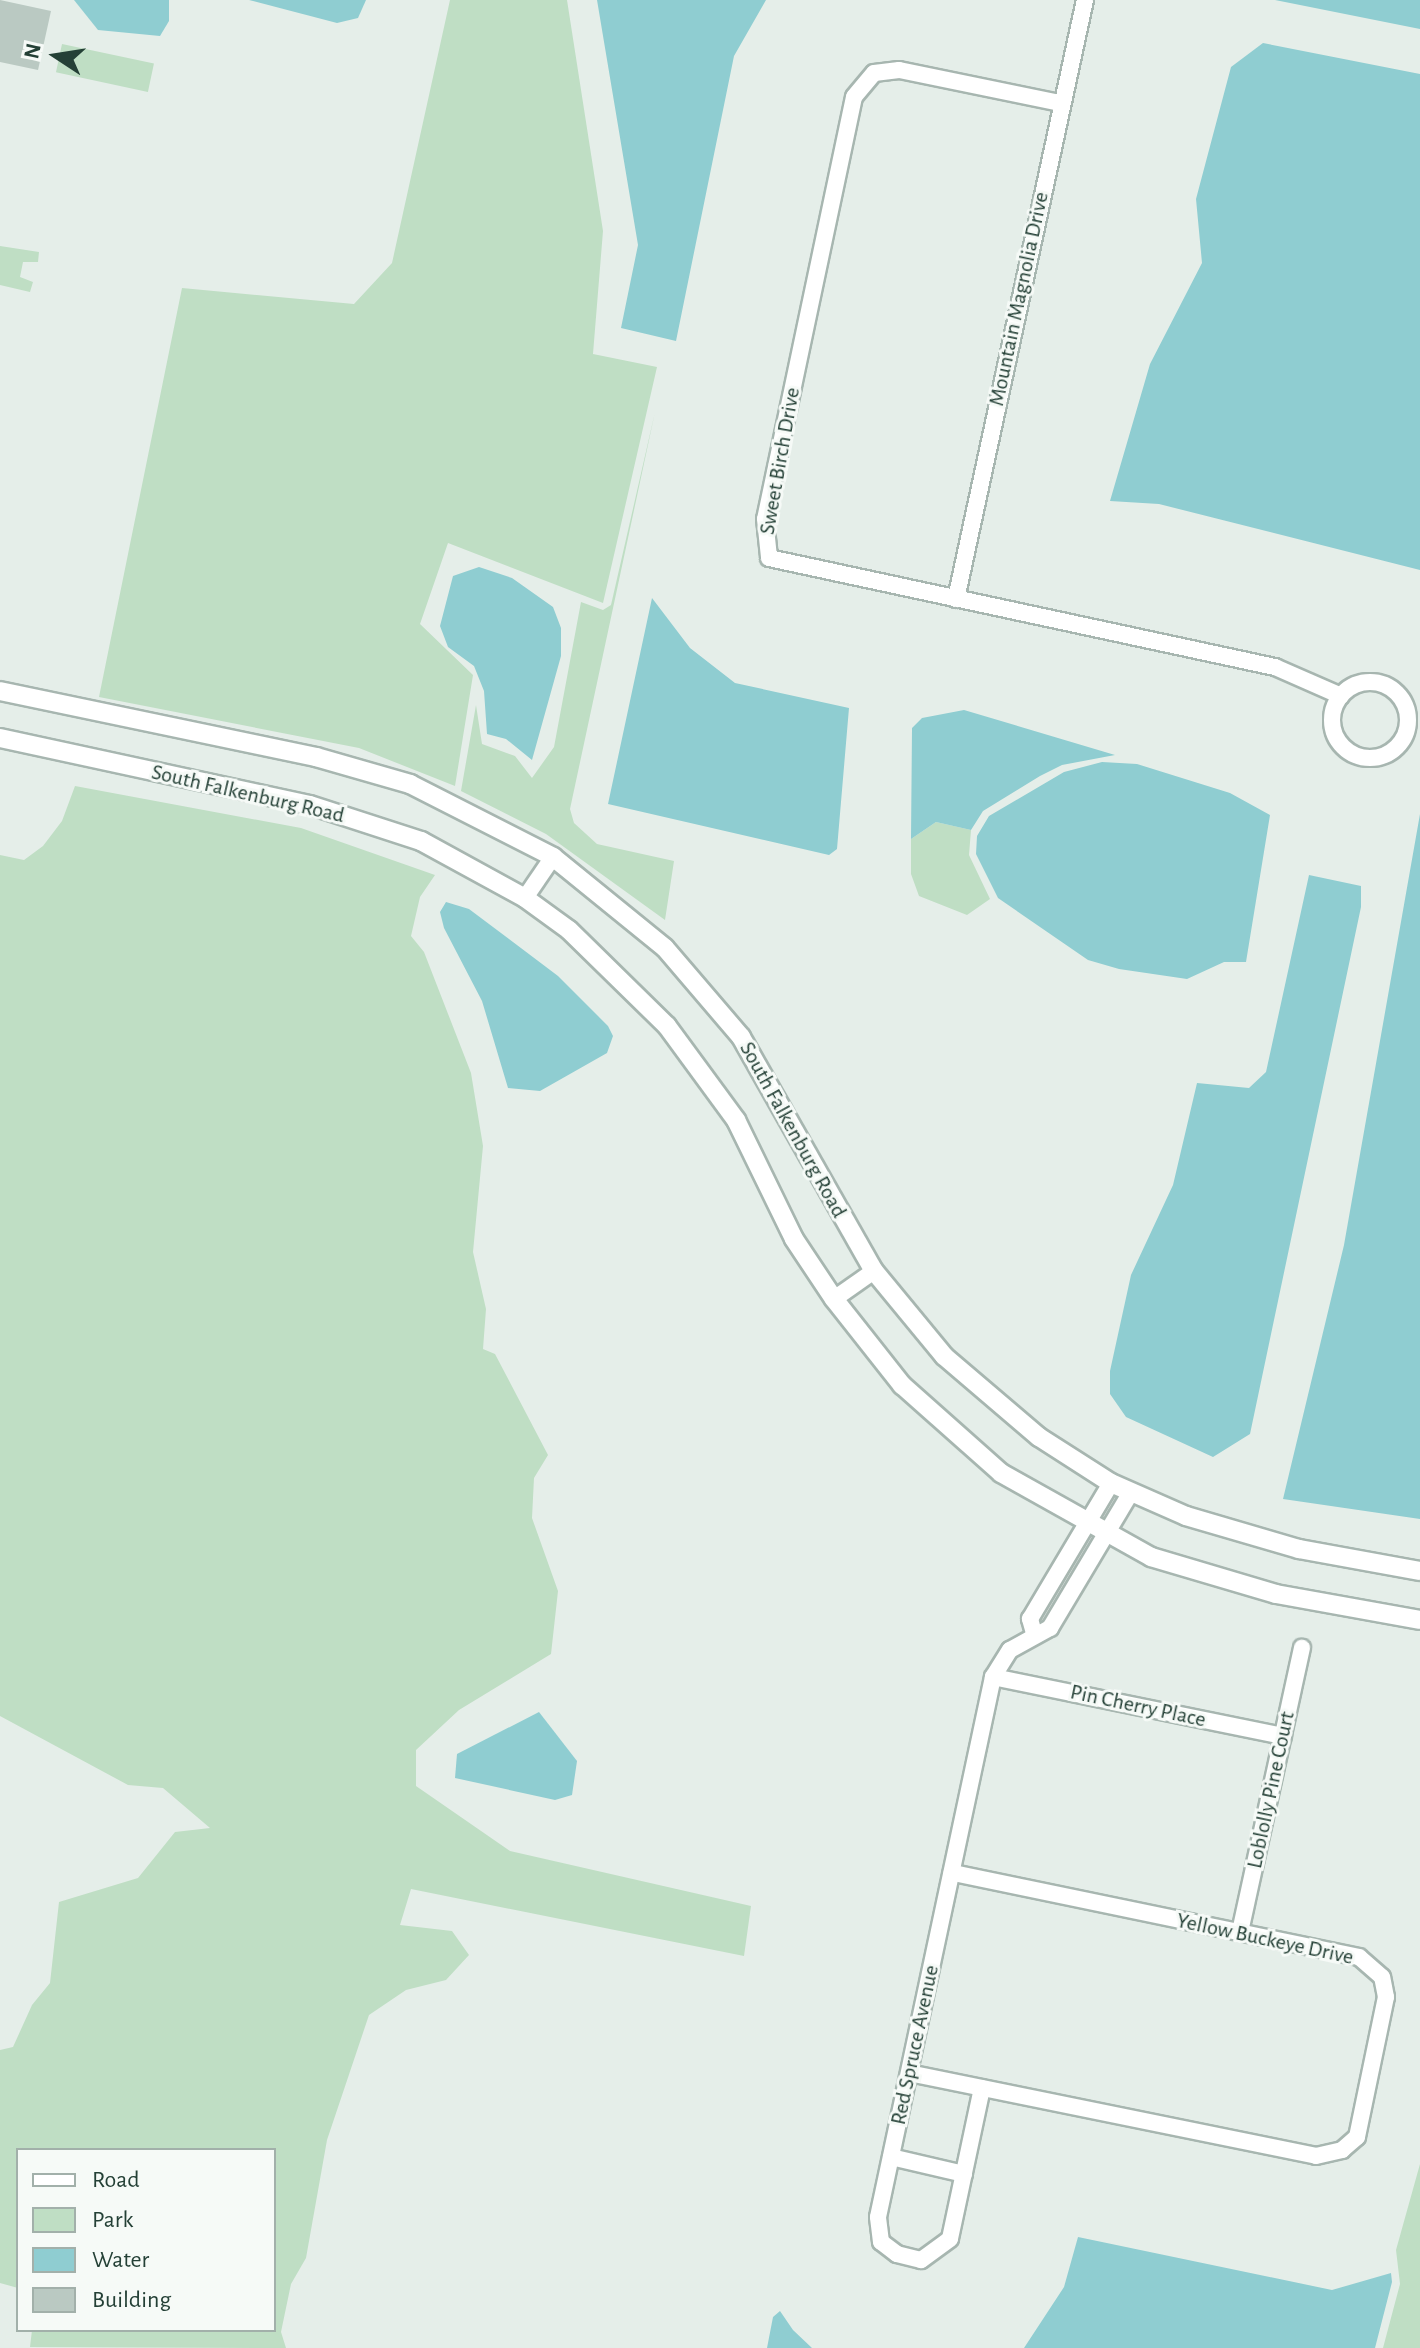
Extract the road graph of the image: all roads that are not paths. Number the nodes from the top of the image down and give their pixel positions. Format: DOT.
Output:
graph roads {
  1 [pos="1085,0"];
  2 [pos="1060,103"];
  3 [pos="956,599"];
  4 [pos="0,691"];
  5 [pos="1341,696"];
  6 [pos="0,738"];
  7 [pos="553,857"];
  8 [pos="525,898"];
  9 [pos="874,1271"];
  10 [pos="834,1299"];
  11 [pos="1111,1483"];
  12 [pos="1131,1492"];
  13 [pos="1086,1524"];
  14 [pos="1106,1535"];
  15 [pos="1420,1571"];
  16 [pos="1047,1593"];
  17 [pos="1066,1604"];
  18 [pos="1420,1620"];
  19 [pos="1034,1633"];
  20 [pos="1302,1648"];
  21 [pos="993,1677"];
  22 [pos="1283,1736"];
  23 [pos="952,1873"];
  24 [pos="1240,1932"];
  25 [pos="909,2073"];
  26 [pos="982,2088"];
  27 [pos="891,2157"];
  28 [pos="964,2174"];
  1 -- 2 [label="street, Mountain Magnolia Drive"];
  2 -- 3 [label="street, Mountain Magnolia Drive"];
  2 -- 3 [label="street, Sweet Birch Drive"];
  3 -- 5 [label="street, Sweet Birch Drive"];
  4 -- 7 [label="street, South Falkenburg Road"];
  5 -- 5 [label="street"];
  6 -- 8 [label="street, South Falkenburg Road"];
  7 -- 8 [label="street"];
  7 -- 9 [label="street, South Falkenburg Road"];
  8 -- 10 [label="street, South Falkenburg Road"];
  9 -- 10 [label="street"];
  9 -- 11 [label="street, South Falkenburg Road"];
  10 -- 13 [label="street, South Falkenburg Road"];
  11 -- 12 [label="street, South Falkenburg Road"];
  11 -- 13 [label="street"];
  12 -- 14 [label="street, Red Spruce Avenue"];
  12 -- 15 [label="street, South Falkenburg Road"];
  13 -- 14 [label="street, South Falkenburg Road"];
  13 -- 16 [label="street"];
  14 -- 17 [label="street, Red Spruce Avenue"];
  14 -- 18 [label="street, South Falkenburg Road"];
  16 -- 17 [label="street"];
  16 -- 19 [label="street"];
  17 -- 19 [label="street, Red Spruce Avenue"];
  19 -- 21 [label="street, Red Spruce Avenue"];
  20 -- 22 [label="street, Loblolly Pine Court"];
  21 -- 22 [label="street, Pin Cherry Place"];
  21 -- 23 [label="street, Red Spruce Avenue"];
  22 -- 24 [label="street, Loblolly Pine Court"];
  23 -- 24 [label="street, Yellow Buckeye Drive"];
  23 -- 25 [label="street, Red Spruce Avenue"];
  24 -- 26 [label="street, Yellow Buckeye Drive"];
  25 -- 26 [label="street, Yellow Buckeye Drive"];
  25 -- 27 [label="street, Red Spruce Avenue"];
  26 -- 28 [label="street, Red Spruce Avenue"];
  27 -- 28 [label="street"];
  27 -- 28 [label="street, Red Spruce Avenue"];
}
